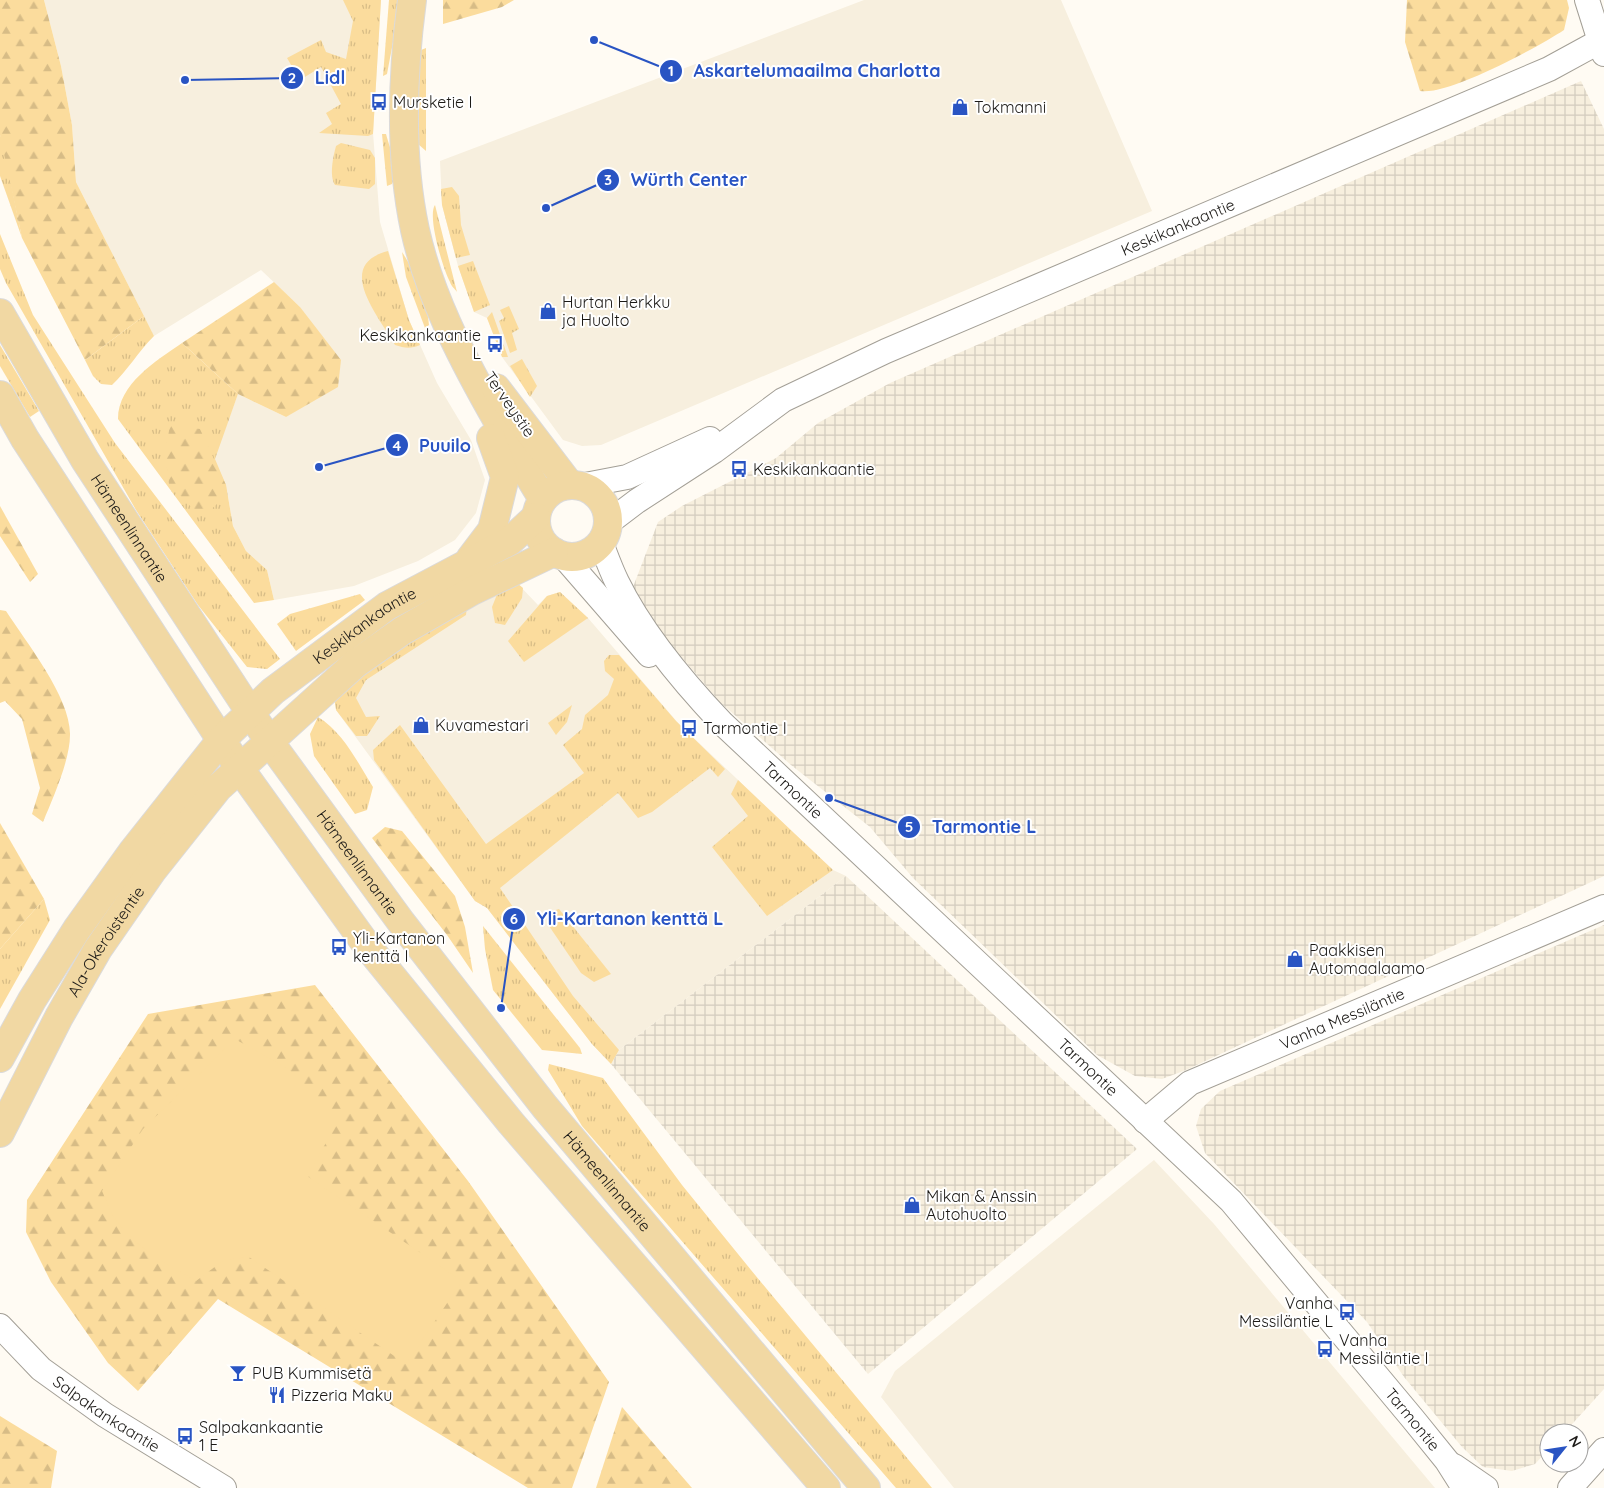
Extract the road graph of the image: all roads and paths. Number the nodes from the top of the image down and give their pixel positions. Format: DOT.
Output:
graph roads {
  1 [pos="412,0"];
  2 [pos="1586,0"];
  3 [pos="1602,45"];
  4 [pos="420,248"];
  5 [pos="0,313"];
  6 [pos="0,395"];
  7 [pos="755,419"];
  8 [pos="575,485"];
  9 [pos="540,508"];
  10 [pos="604,533"];
  11 [pos="558,554"];
  12 [pos="467,562"];
  13 [pos="701,701"];
  14 [pos="251,712"];
  15 [pos="221,740"];
  16 [pos="269,741"];
  17 [pos="240,769"];
  18 [pos="1604,907"];
  19 [pos="0,1058"];
  20 [pos="1145,1121"];
  21 [pos="0,1133"];
  22 [pos="0,1326"];
  23 [pos="1604,1450"];
  24 [pos="1604,1456"];
  25 [pos="1447,1461"];
  26 [pos="224,1488"];
  27 [pos="826,1488"];
  28 [pos="866,1488"];
  29 [pos="1464,1488"];
  30 [pos="1486,1488"];
  31 [pos="1570,1488"];
  32 [pos="1589,1488"];
  1 -- 4 [label="main road, Terveystie"];
  2 -- 3 [label="street"];
  3 -- 7 [label="street, Keskikankaantie"];
  4 -- 8 [label="main road, Terveystie"];
  4 -- 9 [label="main road, Terveystie"];
  4 -- 12 [label="main road, Terveystie"];
  5 -- 14 [label="main road, Hämeenlinnantie"];
  6 -- 15 [label="main road"];
  7 -- 8 [label="street, Keskikankaantie"];
  7 -- 10 [label="street, Keskikankaantie"];
  8 -- 9 [label="main road"];
  8 -- 10 [label="main road"];
  9 -- 11 [label="main road"];
  9 -- 12 [label="main road, Keskikankaantie"];
  10 -- 11 [label="main road"];
  10 -- 13 [label="street, Tarmontie"];
  11 -- 13 [label="street, Tarmontie"];
  11 -- 16 [label="main road, Keskikankaantie"];
  12 -- 14 [label="main road, Keskikankaantie"];
  13 -- 20 [label="street, Tarmontie"];
  14 -- 15 [label="main road, Keskikankaantie"];
  14 -- 16 [label="main road, Hämeenlinnantie"];
  15 -- 17 [label="main road"];
  15 -- 19 [label="main road, Ala-Okeroistentie"];
  16 -- 17 [label="main road, Keskikankaantie"];
  16 -- 28 [label="main road, Hämeenlinnantie"];
  17 -- 21 [label="main road, Ala-Okeroistentie"];
  17 -- 27 [label="main road"];
  18 -- 20 [label="street, Vanha Messiläntie"];
  20 -- 25 [label="street, Tarmontie"];
  22 -- 26 [label="street, Salpakankaantie"];
  23 -- 31 [label="street"];
  24 -- 32 [label="street"];
  25 -- 29 [label="street, Tarmontie"];
  25 -- 30 [label="street, Tarmontie"];
}
